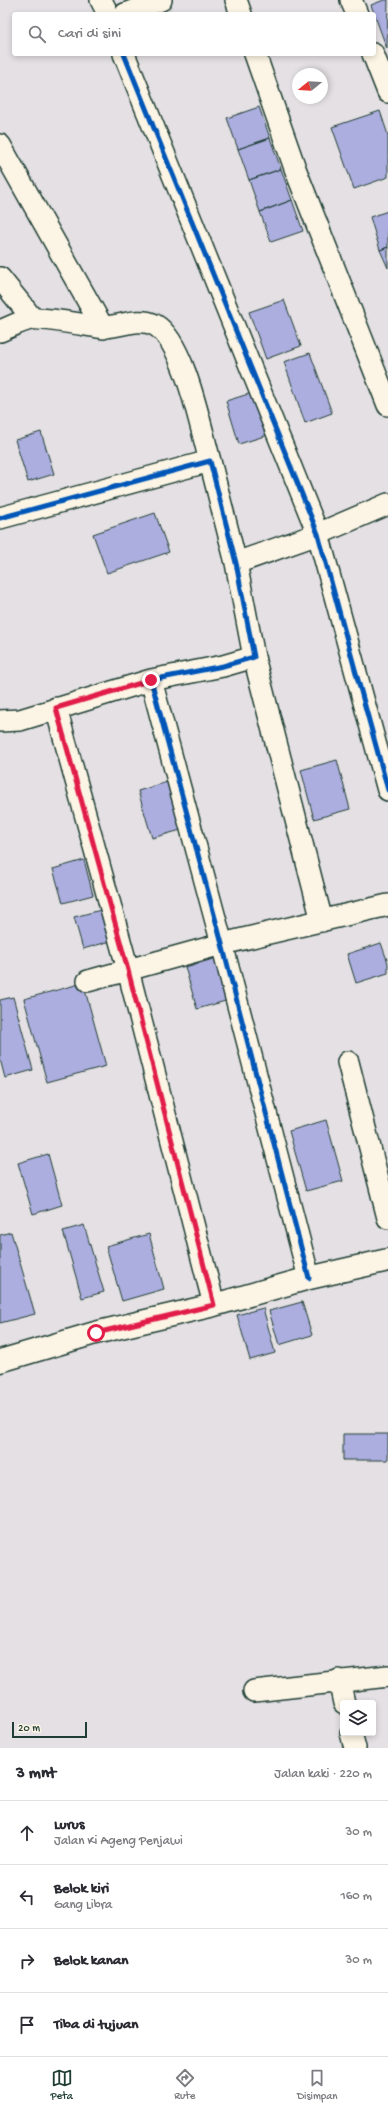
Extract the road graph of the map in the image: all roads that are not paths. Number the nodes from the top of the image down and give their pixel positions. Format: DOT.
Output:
graph roads {
  1 [pos="101,0"];
  2 [pos="161,0"];
  3 [pos="236,0"];
  4 [pos="351,0"];
  5 [pos="107,12"];
  6 [pos="130,12"];
  7 [pos="240,12"];
  8 [pos="356,12"];
  9 [pos="125,56"];
  10 [pos="256,56"];
  11 [pos="374,56"];
  12 [pos="388,92"];
  13 [pos="0,145"];
  14 [pos="0,278"];
  15 [pos="32,318"];
  16 [pos="103,328"];
  17 [pos="0,331"];
  18 [pos="388,405"];
  19 [pos="210,461"];
  20 [pos="388,504"];
  21 [pos="0,518"];
  22 [pos="318,534"];
  23 [pos="236,563"];
  24 [pos="254,657"];
  25 [pos="151,680"];
  26 [pos="56,708"];
  27 [pos="0,721"];
  28 [pos="388,790"];
  29 [pos="388,905"];
  30 [pos="322,921"];
  31 [pos="222,944"];
  32 [pos="128,970"];
  33 [pos="88,981"];
  34 [pos="348,1062"];
  35 [pos="388,1218"];
  36 [pos="388,1260"];
  37 [pos="309,1278"];
  38 [pos="214,1305"];
  39 [pos="0,1361"];
  40 [pos="388,1676"];
  41 [pos="339,1680"];
  42 [pos="254,1691"];
  43 [pos="343,1700"];
  44 [pos="353,1736"];
  45 [pos="355,1748"];
  1 -- 5 [label="street"];
  2 -- 6 [label="street"];
  3 -- 7 [label="street"];
  4 -- 8 [label="street"];
  9 -- 22 [label="street"];
  10 -- 18 [label="street"];
  11 -- 12 [label="street"];
  13 -- 16 [label="street"];
  14 -- 15 [label="street"];
  15 -- 16 [label="street"];
  15 -- 17 [label="street"];
  16 -- 19 [label="street"];
  19 -- 21 [label="street"];
  19 -- 23 [label="street"];
  20 -- 22 [label="street"];
  22 -- 23 [label="street"];
  22 -- 28 [label="street"];
  23 -- 24 [label="street"];
  24 -- 25 [label="street"];
  24 -- 30 [label="street"];
  25 -- 26 [label="street"];
  25 -- 31 [label="street"];
  26 -- 27 [label="street"];
  26 -- 32 [label="street"];
  29 -- 30 [label="street"];
  30 -- 31 [label="street"];
  31 -- 32 [label="street"];
  31 -- 37 [label="street"];
  32 -- 33 [label="street"];
  32 -- 38 [label="street"];
  34 -- 35 [label="street"];
  36 -- 37 [label="main road"];
  37 -- 38 [label="main road"];
  38 -- 39 [label="main road"];
  40 -- 41 [label="street"];
  41 -- 42 [label="street"];
  41 -- 43 [label="street"];
  44 -- 45 [label="street"];
}
